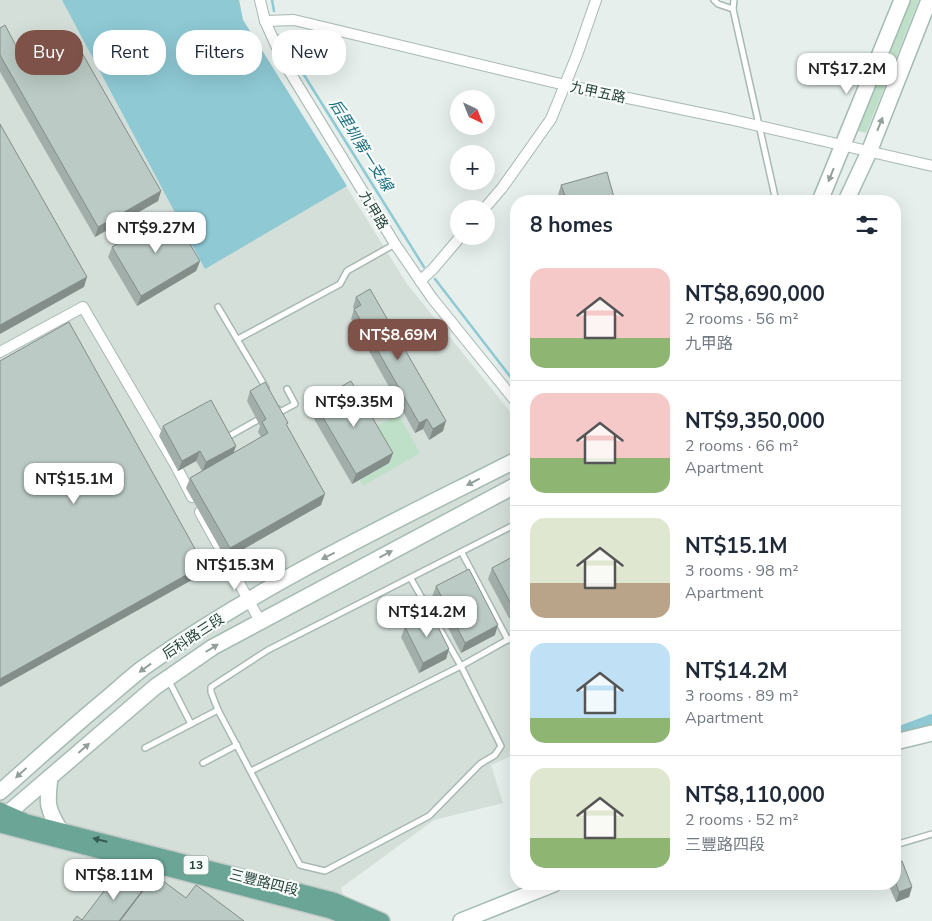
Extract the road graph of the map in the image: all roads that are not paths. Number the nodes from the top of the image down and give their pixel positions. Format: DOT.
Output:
graph roads {
  1 [pos="260,0"];
  2 [pos="596,0"];
  3 [pos="714,0"];
  4 [pos="734,0"];
  5 [pos="902,0"];
  6 [pos="930,0"];
  7 [pos="733,9"];
  8 [pos="265,21"];
  9 [pos="564,85"];
  10 [pos="759,126"];
  11 [pos="843,145"];
  12 [pos="869,152"];
  13 [pos="932,166"];
  14 [pos="775,195"];
  15 [pos="822,195"];
  16 [pos="849,195"];
  17 [pos="492,200"];
  18 [pos="394,244"];
  19 [pos="453,245"];
  20 [pos="420,281"];
  21 [pos="218,306"];
  22 [pos="238,340"];
  23 [pos="0,352"];
  24 [pos="287,389"];
  25 [pos="268,391"];
  26 [pos="510,394"];
  27 [pos="273,400"];
  28 [pos="278,408"];
  29 [pos="218,442"];
  30 [pos="510,463"];
  31 [pos="510,488"];
  32 [pos="510,526"];
  33 [pos="462,553"];
  34 [pos="411,579"];
  35 [pos="248,600"];
  36 [pos="260,621"];
  37 [pos="508,640"];
  38 [pos="461,666"];
  39 [pos="167,679"];
  40 [pos="218,710"];
  41 [pos="191,724"];
  42 [pos="932,732"];
  43 [pos="901,740"];
  44 [pos="237,745"];
  45 [pos="145,748"];
  46 [pos="203,764"];
  47 [pos="252,771"];
  48 [pos="50,777"];
  49 [pos="0,792"];
  50 [pos="2,817"];
  51 [pos="60,830"];
  52 [pos="932,834"];
  53 [pos="901,843"];
  54 [pos="539,890"];
  55 [pos="355,921"];
  56 [pos="382,921"];
  57 [pos="461,921"];
  1 -- 8 [label="street, 九甲路"];
  2 -- 9 [label="street"];
  3 -- 7 [label="lane"];
  4 -- 7 [label="lane"];
  5 -- 11 [label="street"];
  12 -- 6 [label="street, one-way"];
  7 -- 10 [label="lane"];
  8 -- 9 [label="street, 九甲五路"];
  8 -- 18 [label="street, 九甲路"];
  9 -- 10 [label="street, 九甲五路"];
  9 -- 17 [label="street"];
  10 -- 11 [label="street, 九甲五路"];
  10 -- 14 [label="lane"];
  11 -- 12 [label="street, 九甲五路"];
  11 -- 15 [label="street, one-way"];
  12 -- 13 [label="street, 九甲五路"];
  12 -- 16 [label="street"];
  18 -- 20 [label="street, 九甲路"];
  18 -- 22 [label="lane"];
  19 -- 20 [label="street"];
  20 -- 26 [label="street, 九甲路"];
  21 -- 22 [label="lane"];
  22 -- 25 [label="lane"];
  23 -- 35 [label="street"];
  24 -- 28 [label="lane"];
  27 -- 28 [label="lane"];
  28 -- 29 [label="lane"];
  30 -- 35 [label="street, 后科路三段, one-way"];
  36 -- 31 [label="street, 后科路三段, one-way"];
  32 -- 33 [label="lane"];
  33 -- 34 [label="lane"];
  33 -- 37 [label="lane"];
  34 -- 38 [label="lane"];
  34 -- 40 [label="lane"];
  35 -- 36 [label="street"];
  35 -- 49 [label="street, 后科路三段, one-way"];
  39 -- 36 [label="street, 后科路三段, one-way"];
  37 -- 38 [label="lane"];
  38 -- 47 [label="lane"];
  38 -- 47 [label="lane"];
  39 -- 41 [label="lane"];
  48 -- 39 [label="street, 后科路三段, one-way"];
  40 -- 41 [label="lane"];
  40 -- 44 [label="lane"];
  41 -- 45 [label="lane"];
  42 -- 43 [label="street"];
  44 -- 46 [label="lane"];
  44 -- 47 [label="lane"];
  48 -- 50 [label="street, 后科路三段"];
  48 -- 51 [label="street"];
  50 -- 51 [label="main road, 三豐路四段 / 13"];
  50 -- 55 [label="main road, 三豐路四段 / 13"];
  56 -- 51 [label="main road, 三豐路四段 / 13, one-way"];
  52 -- 53 [label="lane"];
  54 -- 57 [label="street"];
}
